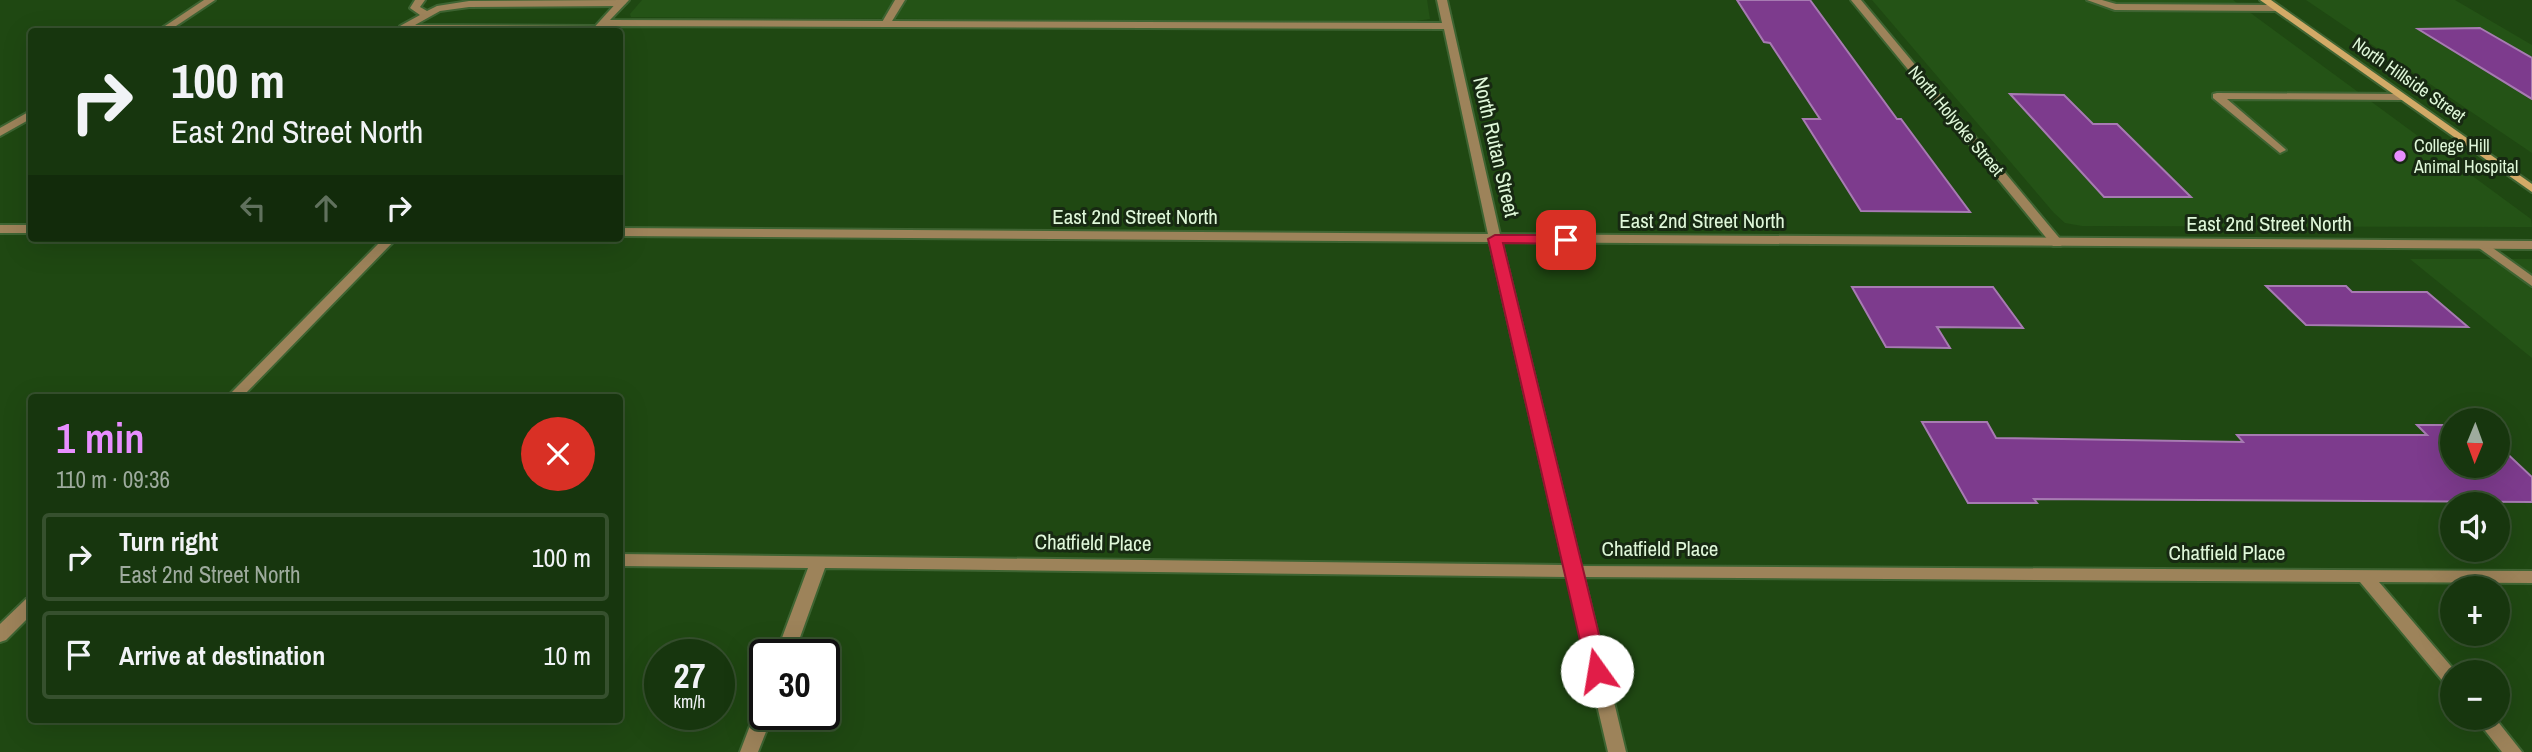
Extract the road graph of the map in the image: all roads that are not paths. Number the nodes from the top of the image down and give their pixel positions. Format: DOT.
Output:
graph roads {
  1 [pos="210,0"];
  2 [pos="420,0"];
  3 [pos="900,0"];
  4 [pos="1442,0"];
  5 [pos="1856,0"];
  6 [pos="2092,0"];
  7 [pos="2265,0"];
  8 [pos="622,1"];
  9 [pos="2276,8"];
  10 [pos="425,14"];
  11 [pos="887,24"];
  12 [pos="1448,26"];
  13 [pos="166,28"];
  14 [pos="402,28"];
  15 [pos="598,28"];
  16 [pos="2402,97"];
  17 [pos="28,116"];
  18 [pos="0,133"];
  19 [pos="2280,150"];
  20 [pos="2532,189"];
  21 [pos="0,229"];
  22 [pos="28,229"];
  23 [pos="623,232"];
  24 [pos="1495,239"];
  25 [pos="387,242"];
  26 [pos="2057,243"];
  27 [pos="2483,245"];
  28 [pos="2532,245"];
  29 [pos="2532,282"];
  30 [pos="237,394"];
  31 [pos="623,560"];
  32 [pos="819,562"];
  33 [pos="1574,571"];
  34 [pos="2364,576"];
  35 [pos="2532,577"];
  36 [pos="28,607"];
  37 [pos="0,635"];
  38 [pos="791,639"];
  39 [pos="2440,666"];
  40 [pos="757,730"];
  41 [pos="2494,730"];
  42 [pos="749,752"];
  43 [pos="1617,752"];
  44 [pos="2513,752"];
  1 -- 13 [label="street"];
  2 -- 10 [label="street"];
  3 -- 11 [label="street"];
  4 -- 12 [label="street, North Rutan Street"];
  5 -- 26 [label="street, North Holyoke Street"];
  6 -- 9 [label="street"];
  7 -- 9 [label="main road, North Hillside Street"];
  8 -- 10 [label="street"];
  8 -- 15 [label="street"];
  9 -- 16 [label="main road, North Hillside Street"];
  10 -- 14 [label="street"];
  11 -- 12 [label="street"];
  11 -- 15 [label="street"];
  12 -- 24 [label="street, North Rutan Street"];
  16 -- 19 [label="street"];
  16 -- 20 [label="main road, North Hillside Street"];
  17 -- 18 [label="street"];
  21 -- 22 [label="street"];
  23 -- 24 [label="street, East 2nd Street North"];
  24 -- 26 [label="street, East 2nd Street North"];
  24 -- 33 [label="street, North Rutan Street"];
  25 -- 30 [label="street"];
  26 -- 27 [label="street, East 2nd Street North"];
  27 -- 28 [label="street, East 2nd Street North"];
  27 -- 29 [label="street"];
  31 -- 32 [label="street, Chatfield Place"];
  32 -- 33 [label="street, Chatfield Place"];
  32 -- 38 [label="street"];
  33 -- 34 [label="street, Chatfield Place"];
  33 -- 43 [label="street, North Rutan Street"];
  34 -- 35 [label="street, Chatfield Place"];
  34 -- 39 [label="street"];
  36 -- 37 [label="street"];
  40 -- 42 [label="street"];
  41 -- 44 [label="street"];
}
